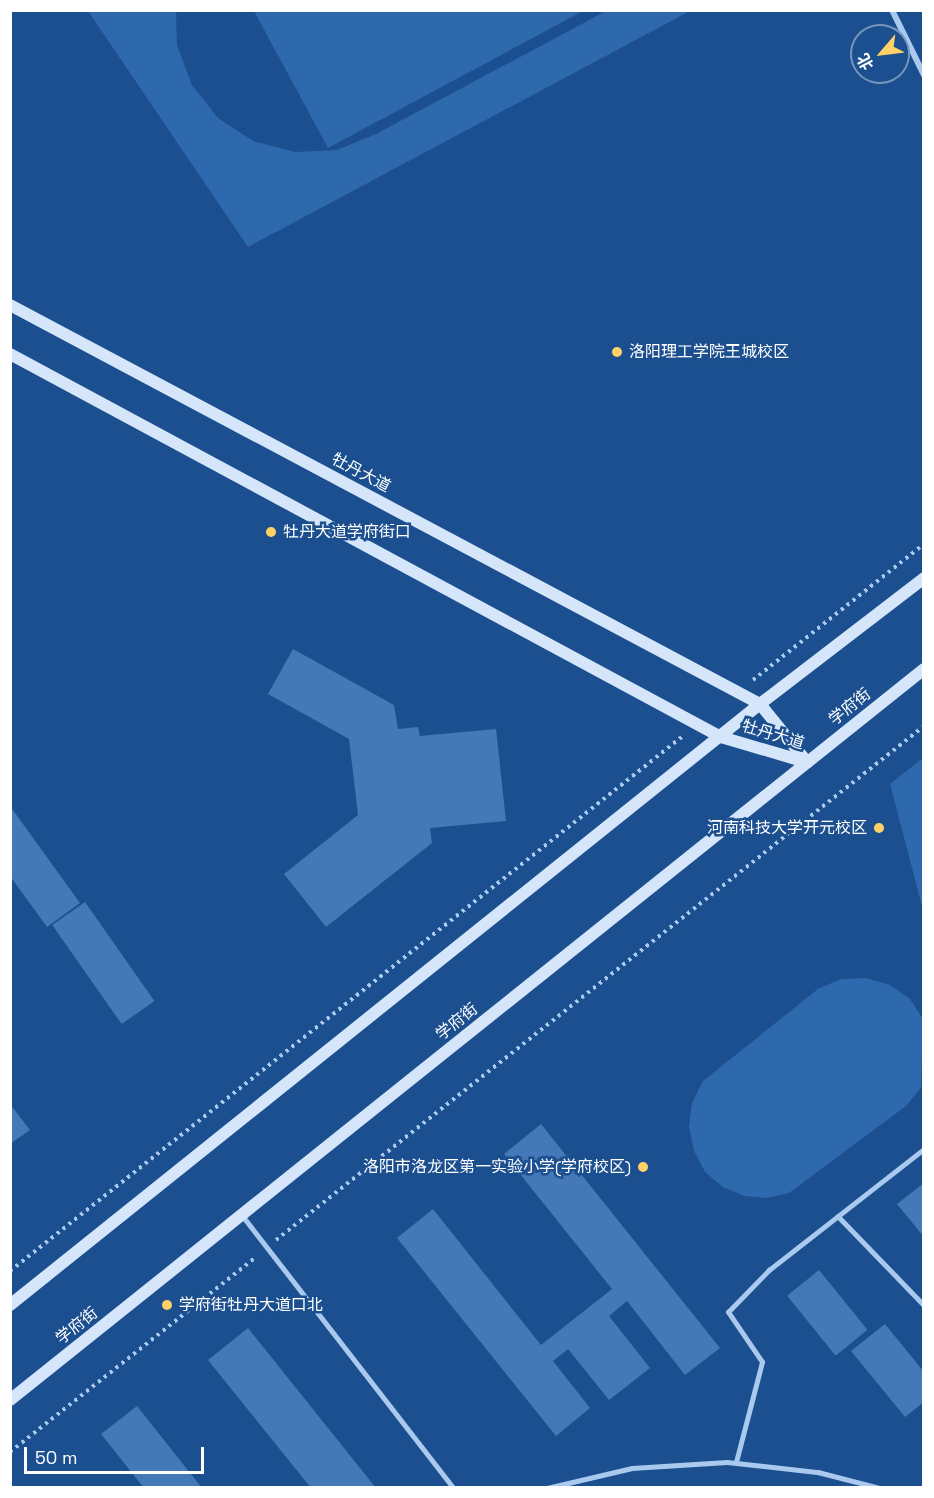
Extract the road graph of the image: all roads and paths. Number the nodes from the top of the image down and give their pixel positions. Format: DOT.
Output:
graph roads {
  1 [pos="892,10"];
  2 [pos="924,75"];
  3 [pos="10,305"];
  4 [pos="10,354"];
  5 [pos="924,544"];
  6 [pos="924,578"];
  7 [pos="924,669"];
  8 [pos="737,692"];
  9 [pos="759,704"];
  10 [pos="698,724"];
  11 [pos="924,726"];
  12 [pos="721,736"];
  13 [pos="807,762"];
  14 [pos="924,1149"];
  15 [pos="242,1215"];
  16 [pos="838,1216"];
  17 [pos="267,1247"];
  18 [pos="10,1271"];
  19 [pos="10,1305"];
  20 [pos="924,1305"];
  21 [pos="10,1400"];
  22 [pos="10,1452"];
  23 [pos="736,1462"];
  24 [pos="454,1488"];
  25 [pos="547,1488"];
  26 [pos="880,1488"];
  1 -- 2 [label="street"];
  3 -- 8 [label="main road, 牡丹大道"];
  4 -- 10 [label="main road, 牡丹大道"];
  5 -- 8 [label="path"];
  6 -- 9 [label="main road"];
  7 -- 13 [label="main road, 学府街"];
  8 -- 9 [label="main road, 牡丹大道"];
  9 -- 12 [label="main road"];
  9 -- 13 [label="main road, 牡丹大道"];
  10 -- 12 [label="main road, 牡丹大道"];
  10 -- 18 [label="path"];
  11 -- 17 [label="path"];
  12 -- 13 [label="main road, 牡丹大道"];
  12 -- 19 [label="main road"];
  13 -- 15 [label="main road, 学府街"];
  14 -- 16 [label="lane"];
  15 -- 17 [label="lane"];
  15 -- 21 [label="main road, 学府街"];
  16 -- 20 [label="lane"];
  16 -- 23 [label="lane"];
  17 -- 22 [label="path"];
  17 -- 24 [label="lane"];
  23 -- 25 [label="lane"];
  23 -- 26 [label="lane"];
}
